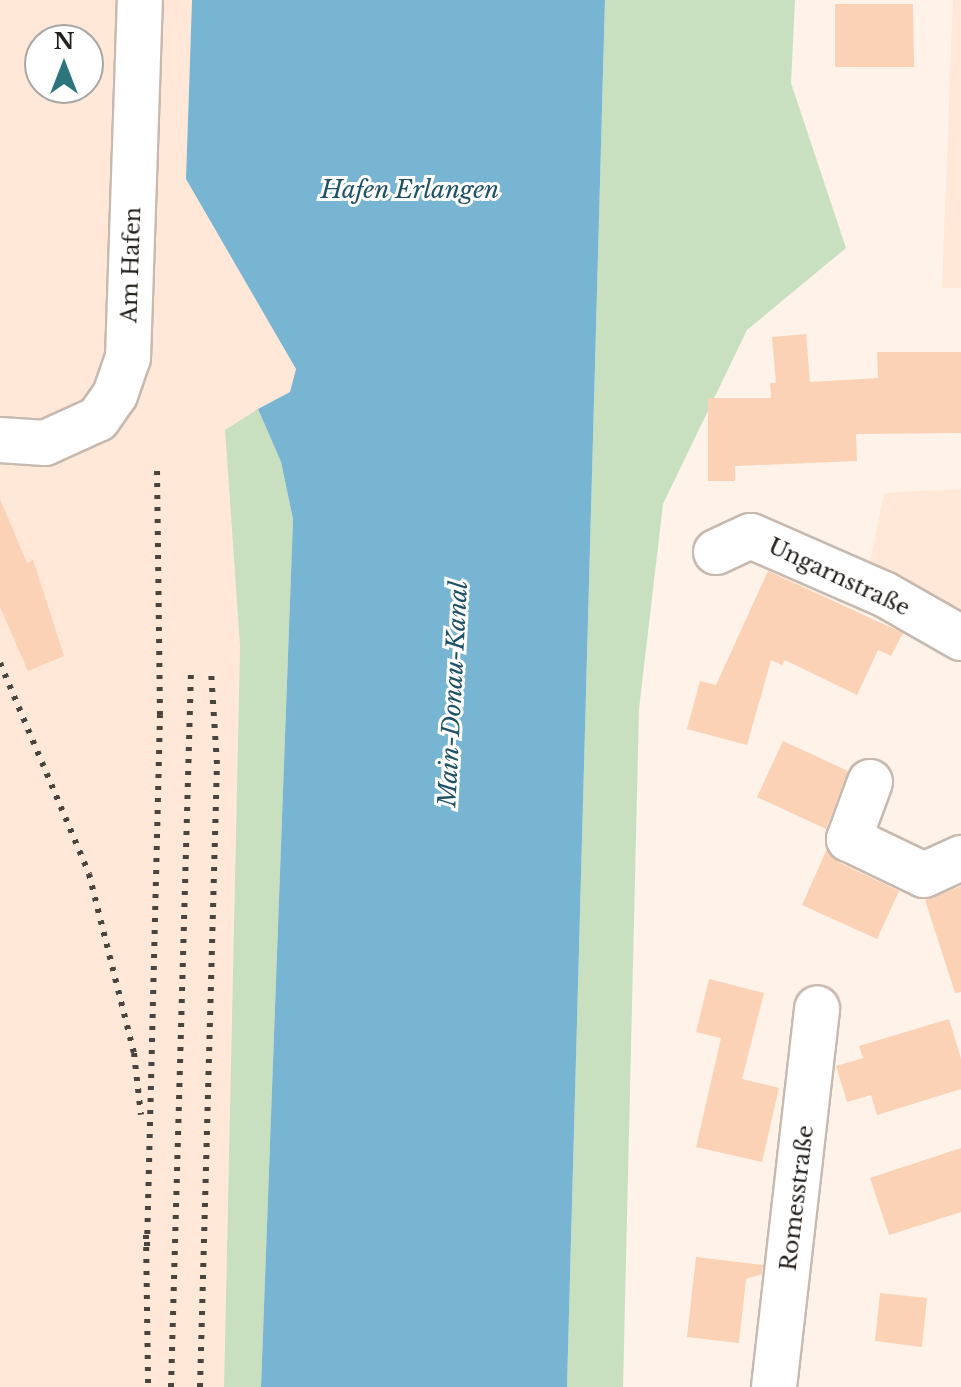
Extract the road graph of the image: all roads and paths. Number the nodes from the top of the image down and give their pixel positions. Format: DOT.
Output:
graph roads {
  1 [pos="140,0"];
  2 [pos="0,440"];
  3 [pos="716,552"];
  4 [pos="961,638"];
  5 [pos="870,782"];
  6 [pos="961,858"];
  7 [pos="817,1008"];
  8 [pos="774,1387"];
  1 -- 2 [label="street, Am Hafen"];
  3 -- 4 [label="street, Ungarnstraße"];
  5 -- 6 [label="street"];
  7 -- 8 [label="street, Romesstraße"];
}
